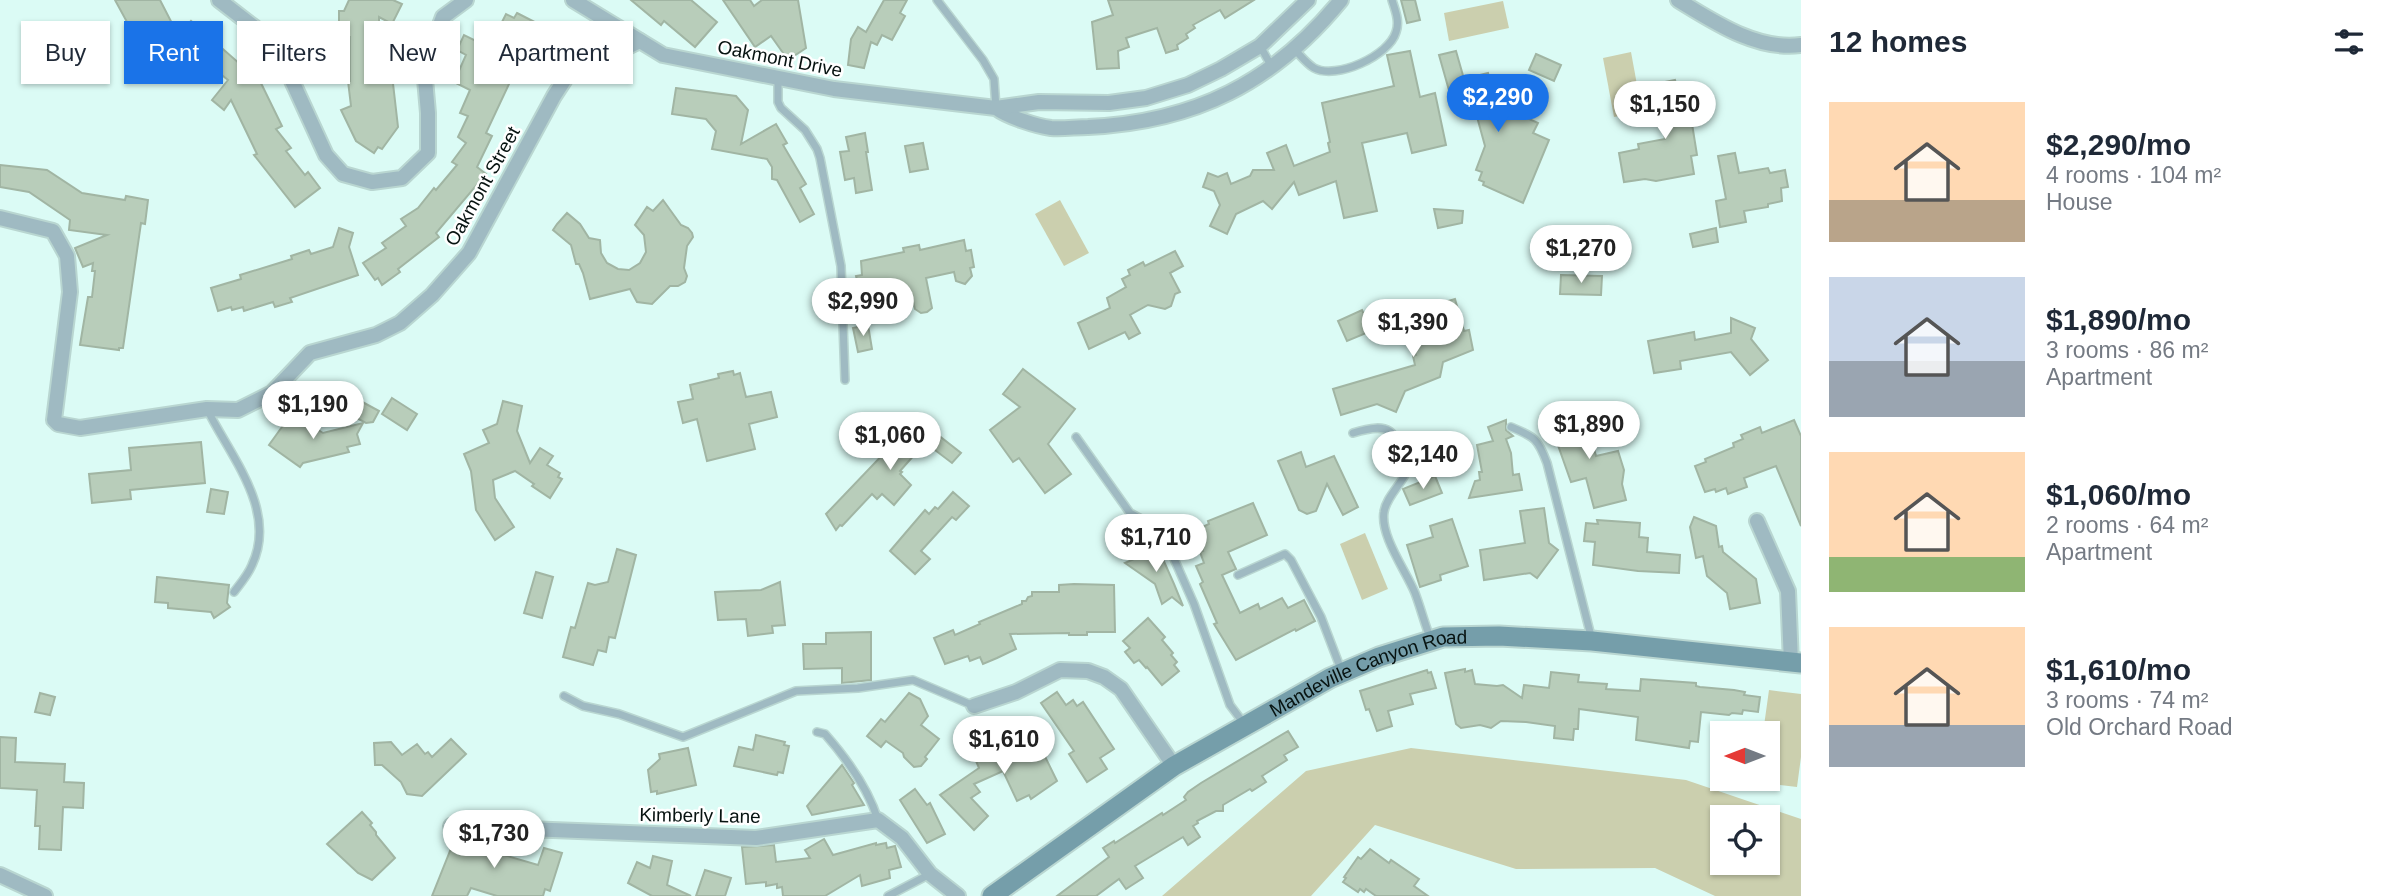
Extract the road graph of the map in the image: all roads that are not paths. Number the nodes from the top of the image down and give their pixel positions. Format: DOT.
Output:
graph roads {
  1 [pos="219,0"];
  2 [pos="466,0"];
  3 [pos="573,0"];
  4 [pos="937,0"];
  5 [pos="1308,0"];
  6 [pos="1392,0"];
  7 [pos="1678,0"];
  8 [pos="1334,3"];
  9 [pos="640,41"];
  10 [pos="1801,45"];
  11 [pos="1260,47"];
  12 [pos="1294,49"];
  13 [pos="1272,67"];
  14 [pos="778,78"];
  15 [pos="1144,98"];
  16 [pos="996,108"];
  17 [pos="1148,121"];
  18 [pos="0,218"];
  19 [pos="845,380"];
  20 [pos="206,409"];
  21 [pos="1511,427"];
  22 [pos="1353,433"];
  23 [pos="1076,437"];
  24 [pos="1757,521"];
  25 [pos="1238,575"];
  26 [pos="234,592"];
  27 [pos="1431,641"];
  28 [pos="1592,641"];
  29 [pos="1796,663"];
  30 [pos="1343,673"];
  31 [pos="564,695"];
  32 [pos="974,706"];
  33 [pos="1246,726"];
  34 [pos="817,732"];
  35 [pos="1174,766"];
  36 [pos="878,820"];
  37 [pos="452,826"];
  38 [pos="930,874"];
  39 [pos="0,875"];
  40 [pos="45,896"];
  41 [pos="888,896"];
  42 [pos="958,896"];
  43 [pos="992,896"];
  1 -- 2 [label="street"];
  3 -- 9 [label="street, Oakmont Drive"];
  4 -- 16 [label="lane"];
  5 -- 11 [label="street, Oakmont Drive"];
  6 -- 12 [label="lane"];
  7 -- 10 [label="street"];
  8 -- 12 [label="street, Oakmont Drive"];
  9 -- 14 [label="street, Oakmont Drive"];
  9 -- 20 [label="street, Oakmont Street"];
  11 -- 13 [label="lane"];
  11 -- 15 [label="street, Oakmont Drive"];
  12 -- 13 [label="street, Oakmont Drive"];
  13 -- 17 [label="street, Oakmont Drive"];
  14 -- 16 [label="street, Oakmont Drive"];
  14 -- 19 [label="lane"];
  15 -- 16 [label="street, Oakmont Drive"];
  15 -- 17 [label="lane"];
  16 -- 17 [label="street, Oakmont Drive"];
  18 -- 20 [label="street, Oakmont Street"];
  20 -- 26 [label="lane"];
  21 -- 28 [label="lane"];
  22 -- 27 [label="lane"];
  23 -- 33 [label="lane"];
  24 -- 29 [label="street"];
  25 -- 30 [label="lane"];
  27 -- 28 [label="street, Mandeville Canyon Road"];
  27 -- 30 [label="street, Mandeville Canyon Road"];
  28 -- 29 [label="street, Mandeville Canyon Road"];
  30 -- 33 [label="street, Mandeville Canyon Road"];
  31 -- 32 [label="lane"];
  32 -- 35 [label="street"];
  33 -- 35 [label="street, Mandeville Canyon Road"];
  34 -- 36 [label="lane"];
  35 -- 43 [label="street, Mandeville Canyon Road"];
  36 -- 37 [label="street, Kimberly Lane"];
  36 -- 38 [label="street"];
  38 -- 41 [label="lane"];
  38 -- 42 [label="street"];
  39 -- 40 [label="street"];
}
